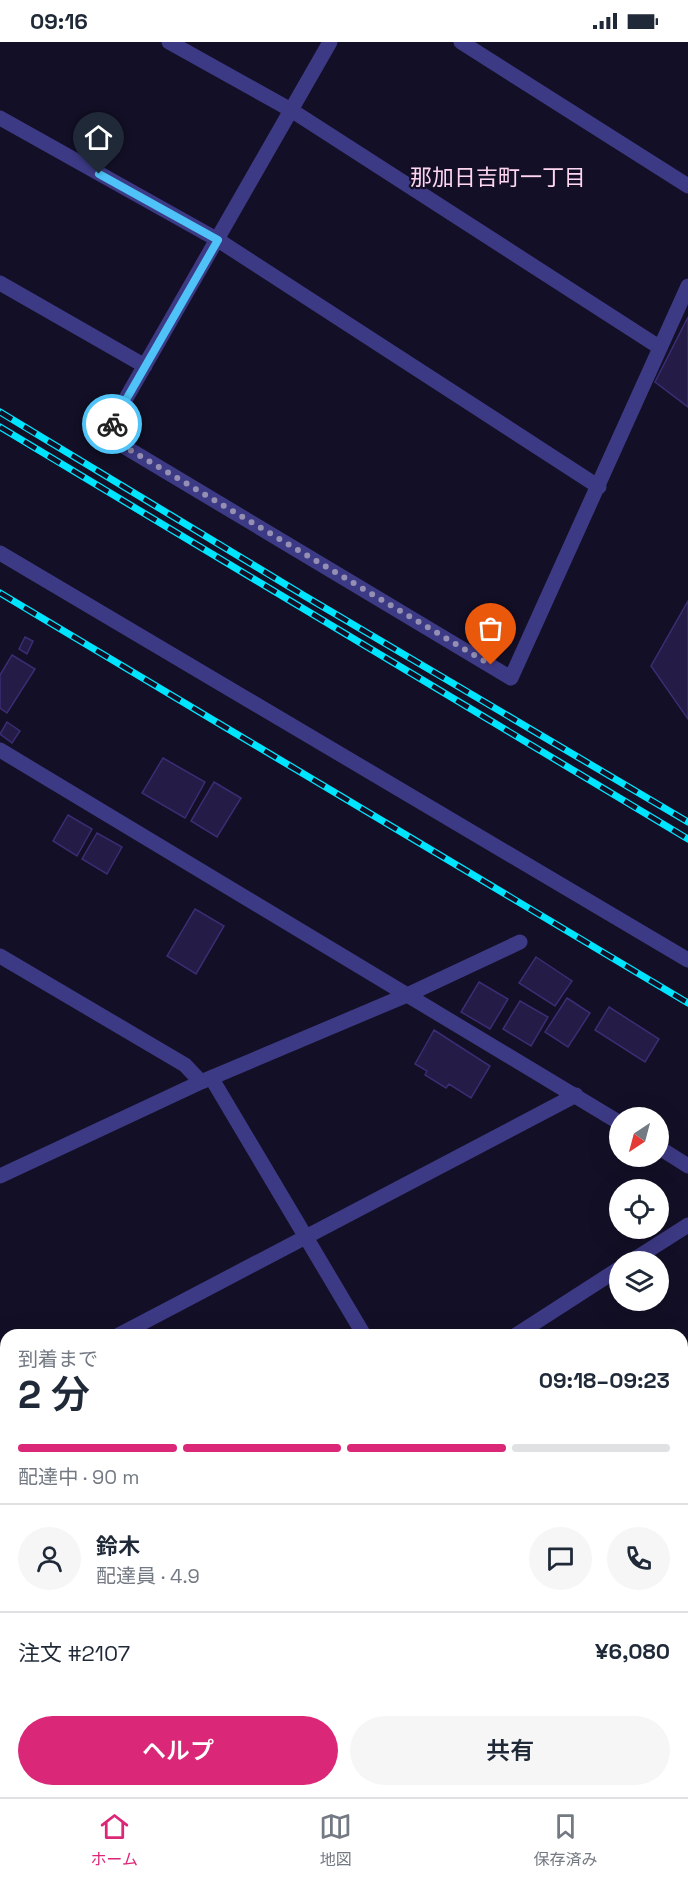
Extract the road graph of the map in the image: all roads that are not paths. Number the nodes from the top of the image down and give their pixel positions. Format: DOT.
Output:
graph roads {
  1 [pos="169,42"];
  2 [pos="330,42"];
  3 [pos="461,42"];
  4 [pos="291,110"];
  5 [pos="0,118"];
  6 [pos="688,186"];
  7 [pos="218,240"];
  8 [pos="0,283"];
  9 [pos="688,286"];
  10 [pos="659,347"];
  11 [pos="146,366"];
  12 [pos="599,487"];
  13 [pos="0,552"];
  14 [pos="0,750"];
  15 [pos="520,942"];
  16 [pos="0,956"];
  17 [pos="688,960"];
  18 [pos="407,995"];
  19 [pos="207,1080"];
  20 [pos="576,1095"];
  21 [pos="609,1116"];
  22 [pos="669,1154"];
  23 [pos="688,1166"];
  24 [pos="0,1176"];
  25 [pos="688,1225"];
  26 [pos="305,1238"];
  27 [pos="647,1251"];
  28 [pos="609,1275"];
  29 [pos="131,1329"];
  30 [pos="360,1329"];
  31 [pos="525,1329"];
  1 -- 4 [label="street"];
  2 -- 4 [label="street"];
  3 -- 6 [label="street"];
  4 -- 7 [label="street"];
  4 -- 10 [label="street"];
  5 -- 7 [label="street"];
  7 -- 11 [label="street"];
  7 -- 12 [label="street"];
  8 -- 11 [label="street"];
  9 -- 10 [label="street"];
  10 -- 12 [label="street"];
  11 -- 12 [label="street"];
  13 -- 17 [label="street"];
  14 -- 18 [label="street"];
  15 -- 18 [label="street"];
  16 -- 19 [label="street"];
  18 -- 19 [label="street"];
  18 -- 20 [label="street"];
  19 -- 24 [label="street"];
  19 -- 26 [label="street"];
  20 -- 21 [label="street"];
  20 -- 26 [label="street"];
  22 -- 23 [label="street"];
  25 -- 27 [label="street"];
  26 -- 29 [label="street"];
  26 -- 30 [label="street"];
  28 -- 31 [label="street"];
}
